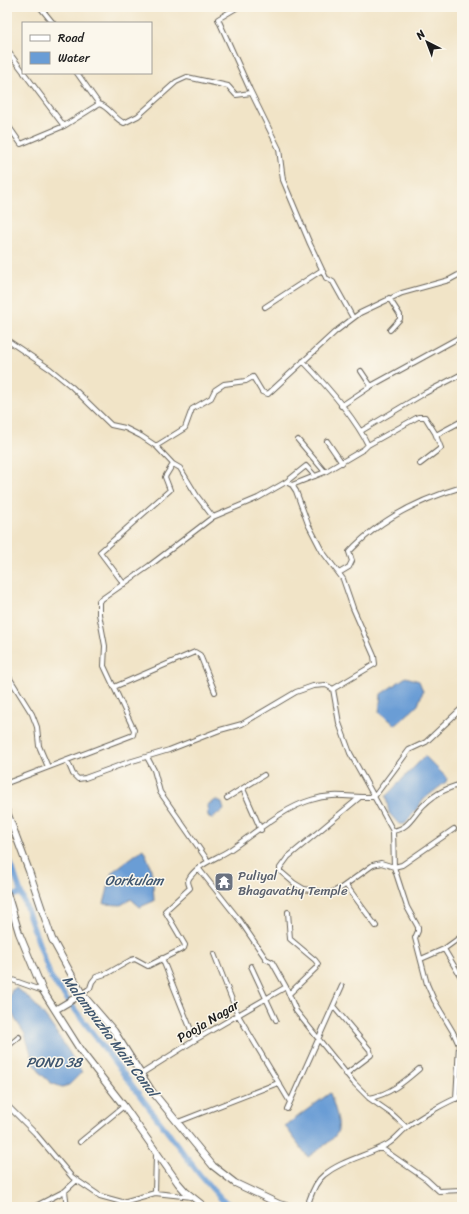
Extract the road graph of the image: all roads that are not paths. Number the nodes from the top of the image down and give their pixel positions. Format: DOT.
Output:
graph roads {
  1 [pos="10,7"];
  2 [pos="40,7"];
  3 [pos="238,7"];
  4 [pos="7,10"];
  5 [pos="52,22"];
  6 [pos="7,50"];
  7 [pos="22,69"];
  8 [pos="25,74"];
  9 [pos="78,74"];
  10 [pos="251,93"];
  11 [pos="99,104"];
  12 [pos="7,124"];
  13 [pos="64,126"];
  14 [pos="322,270"];
  15 [pos="462,273"];
  16 [pos="389,298"];
  17 [pos="266,307"];
  18 [pos="353,318"];
  19 [pos="390,330"];
  20 [pos="462,336"];
  21 [pos="7,340"];
  22 [pos="303,361"];
  23 [pos="360,371"];
  24 [pos="462,374"];
  25 [pos="371,386"];
  26 [pos="341,406"];
  27 [pos="462,421"];
  28 [pos="361,431"];
  29 [pos="436,435"];
  30 [pos="298,440"];
  31 [pos="327,441"];
  32 [pos="368,445"];
  33 [pos="156,446"];
  34 [pos="342,463"];
  35 [pos="173,464"];
  36 [pos="420,464"];
  37 [pos="325,472"];
  38 [pos="315,476"];
  39 [pos="286,482"];
  40 [pos="292,485"];
  41 [pos="462,487"];
  42 [pos="213,517"];
  43 [pos="343,579"];
  44 [pos="124,584"];
  45 [pos="7,674"];
  46 [pos="114,687"];
  47 [pos="333,688"];
  48 [pos="215,692"];
  49 [pos="462,708"];
  50 [pos="147,757"];
  51 [pos="67,760"];
  52 [pos="48,767"];
  53 [pos="264,775"];
  54 [pos="7,783"];
  55 [pos="462,784"];
  56 [pos="244,789"];
  57 [pos="374,797"];
  58 [pos="227,798"];
  59 [pos="359,798"];
  60 [pos="7,812"];
  61 [pos="454,829"];
  62 [pos="261,830"];
  63 [pos="393,831"];
  64 [pos="208,861"];
  65 [pos="394,866"];
  66 [pos="199,869"];
  67 [pos="346,885"];
  68 [pos="8,897"];
  69 [pos="288,912"];
  70 [pos="376,926"];
  71 [pos="462,936"];
  72 [pos="444,949"];
  73 [pos="214,954"];
  74 [pos="162,958"];
  75 [pos="421,959"];
  76 [pos="251,966"];
  77 [pos="7,978"];
  78 [pos="462,979"];
  79 [pos="342,986"];
  80 [pos="286,987"];
  81 [pos="44,992"];
  82 [pos="82,994"];
  83 [pos="289,994"];
  84 [pos="266,999"];
  85 [pos="333,1006"];
  86 [pos="57,1008"];
  87 [pos="238,1015"];
  88 [pos="276,1020"];
  89 [pos="19,1037"];
  90 [pos="318,1039"];
  91 [pos="195,1040"];
  92 [pos="7,1047"];
  93 [pos="419,1069"];
  94 [pos="141,1074"];
  95 [pos="346,1074"];
  96 [pos="278,1083"];
  97 [pos="462,1096"];
  98 [pos="369,1098"];
  99 [pos="456,1099"];
  100 [pos="290,1102"];
  101 [pos="7,1105"];
  102 [pos="124,1106"];
  103 [pos="288,1109"];
  104 [pos="178,1122"];
  105 [pos="406,1128"];
  106 [pos="80,1142"];
  107 [pos="381,1148"];
  108 [pos="156,1154"];
  109 [pos="77,1180"];
  110 [pos="65,1190"];
  111 [pos="462,1190"];
  112 [pos="155,1193"];
  113 [pos="193,1197"];
  114 [pos="122,1202"];
  115 [pos="34,1207"];
  116 [pos="67,1207"];
  117 [pos="133,1207"];
  118 [pos="205,1207"];
  119 [pos="290,1207"];
  120 [pos="312,1207"];
  1 -- 4 [label="street"];
  2 -- 5 [label="street"];
  3 -- 10 [label="street"];
  6 -- 7 [label="street"];
  8 -- 13 [label="street"];
  9 -- 11 [label="street"];
  10 -- 11 [label="street"];
  10 -- 14 [label="street"];
  11 -- 13 [label="street"];
  12 -- 13 [label="street"];
  14 -- 17 [label="street"];
  14 -- 18 [label="street"];
  15 -- 16 [label="street"];
  16 -- 18 [label="street"];
  16 -- 19 [label="street"];
  18 -- 22 [label="street"];
  20 -- 25 [label="street"];
  21 -- 33 [label="street"];
  22 -- 26 [label="street"];
  22 -- 33 [label="street"];
  23 -- 25 [label="street"];
  24 -- 28 [label="street"];
  25 -- 26 [label="street"];
  26 -- 28 [label="street"];
  27 -- 29 [label="street"];
  28 -- 32 [label="street"];
  29 -- 32 [label="street"];
  29 -- 36 [label="street"];
  30 -- 37 [label="street"];
  31 -- 34 [label="street"];
  32 -- 34 [label="street"];
  33 -- 35 [label="street"];
  34 -- 37 [label="street"];
  35 -- 42 [label="street"];
  35 -- 44 [label="street"];
  37 -- 38 [label="street"];
  38 -- 39 [label="street"];
  38 -- 40 [label="street"];
  39 -- 40 [label="street"];
  39 -- 42 [label="street"];
  40 -- 43 [label="street"];
  41 -- 43 [label="street"];
  42 -- 44 [label="street"];
  43 -- 47 [label="street"];
  44 -- 46 [label="street"];
  45 -- 52 [label="street"];
  46 -- 48 [label="street"];
  46 -- 51 [label="street"];
  47 -- 50 [label="street"];
  47 -- 57 [label="street"];
  49 -- 57 [label="street"];
  50 -- 51 [label="street"];
  50 -- 64 [label="street"];
  51 -- 52 [label="street"];
  52 -- 54 [label="street"];
  53 -- 56 [label="street"];
  55 -- 63 [label="street"];
  56 -- 58 [label="street"];
  56 -- 62 [label="street"];
  57 -- 59 [label="street"];
  57 -- 63 [label="street"];
  59 -- 62 [label="street"];
  59 -- 67 [label="street"];
  60 -- 82 [label="street"];
  61 -- 65 [label="street"];
  62 -- 64 [label="street"];
  63 -- 65 [label="street"];
  64 -- 66 [label="street"];
  65 -- 67 [label="street"];
  65 -- 75 [label="street"];
  66 -- 74 [label="street"];
  66 -- 80 [label="street"];
  67 -- 70 [label="street"];
  68 -- 81 [label="street"];
  69 -- 83 [label="street"];
  71 -- 72 [label="street"];
  72 -- 75 [label="street"];
  72 -- 78 [label="street"];
  73 -- 87 [label="street"];
  74 -- 82 [label="street"];
  74 -- 91 [label="street"];
  75 -- 99 [label="street"];
  76 -- 84 [label="street"];
  77 -- 81 [label="street"];
  79 -- 85 [label="street"];
  80 -- 83 [label="street"];
  80 -- 84 [label="street, Pooja Nagar"];
  81 -- 86 [label="street"];
  82 -- 86 [label="street"];
  82 -- 94 [label="street"];
  83 -- 90 [label="street"];
  84 -- 87 [label="street, Pooja Nagar"];
  84 -- 88 [label="street"];
  85 -- 90 [label="street"];
  85 -- 95 [label="street"];
  86 -- 102 [label="street"];
  87 -- 91 [label="street, Pooja Nagar"];
  87 -- 96 [label="street"];
  89 -- 92 [label="street"];
  90 -- 95 [label="street"];
  90 -- 100 [label="street"];
  91 -- 94 [label="street, Pooja Nagar"];
  93 -- 98 [label="street"];
  94 -- 104 [label="street"];
  95 -- 98 [label="street"];
  96 -- 100 [label="street"];
  96 -- 104 [label="street"];
  97 -- 99 [label="street"];
  98 -- 105 [label="street"];
  99 -- 105 [label="street"];
  100 -- 103 [label="street"];
  101 -- 109 [label="street"];
  102 -- 106 [label="street"];
  102 -- 108 [label="street"];
  104 -- 119 [label="street"];
  105 -- 107 [label="street"];
  107 -- 111 [label="street"];
  107 -- 120 [label="street"];
  108 -- 112 [label="street"];
  108 -- 113 [label="street"];
  109 -- 110 [label="street"];
  109 -- 114 [label="street"];
  110 -- 115 [label="street"];
  110 -- 116 [label="street"];
  112 -- 113 [label="street"];
  112 -- 114 [label="street"];
  113 -- 118 [label="street"];
  114 -- 117 [label="street"];
}
